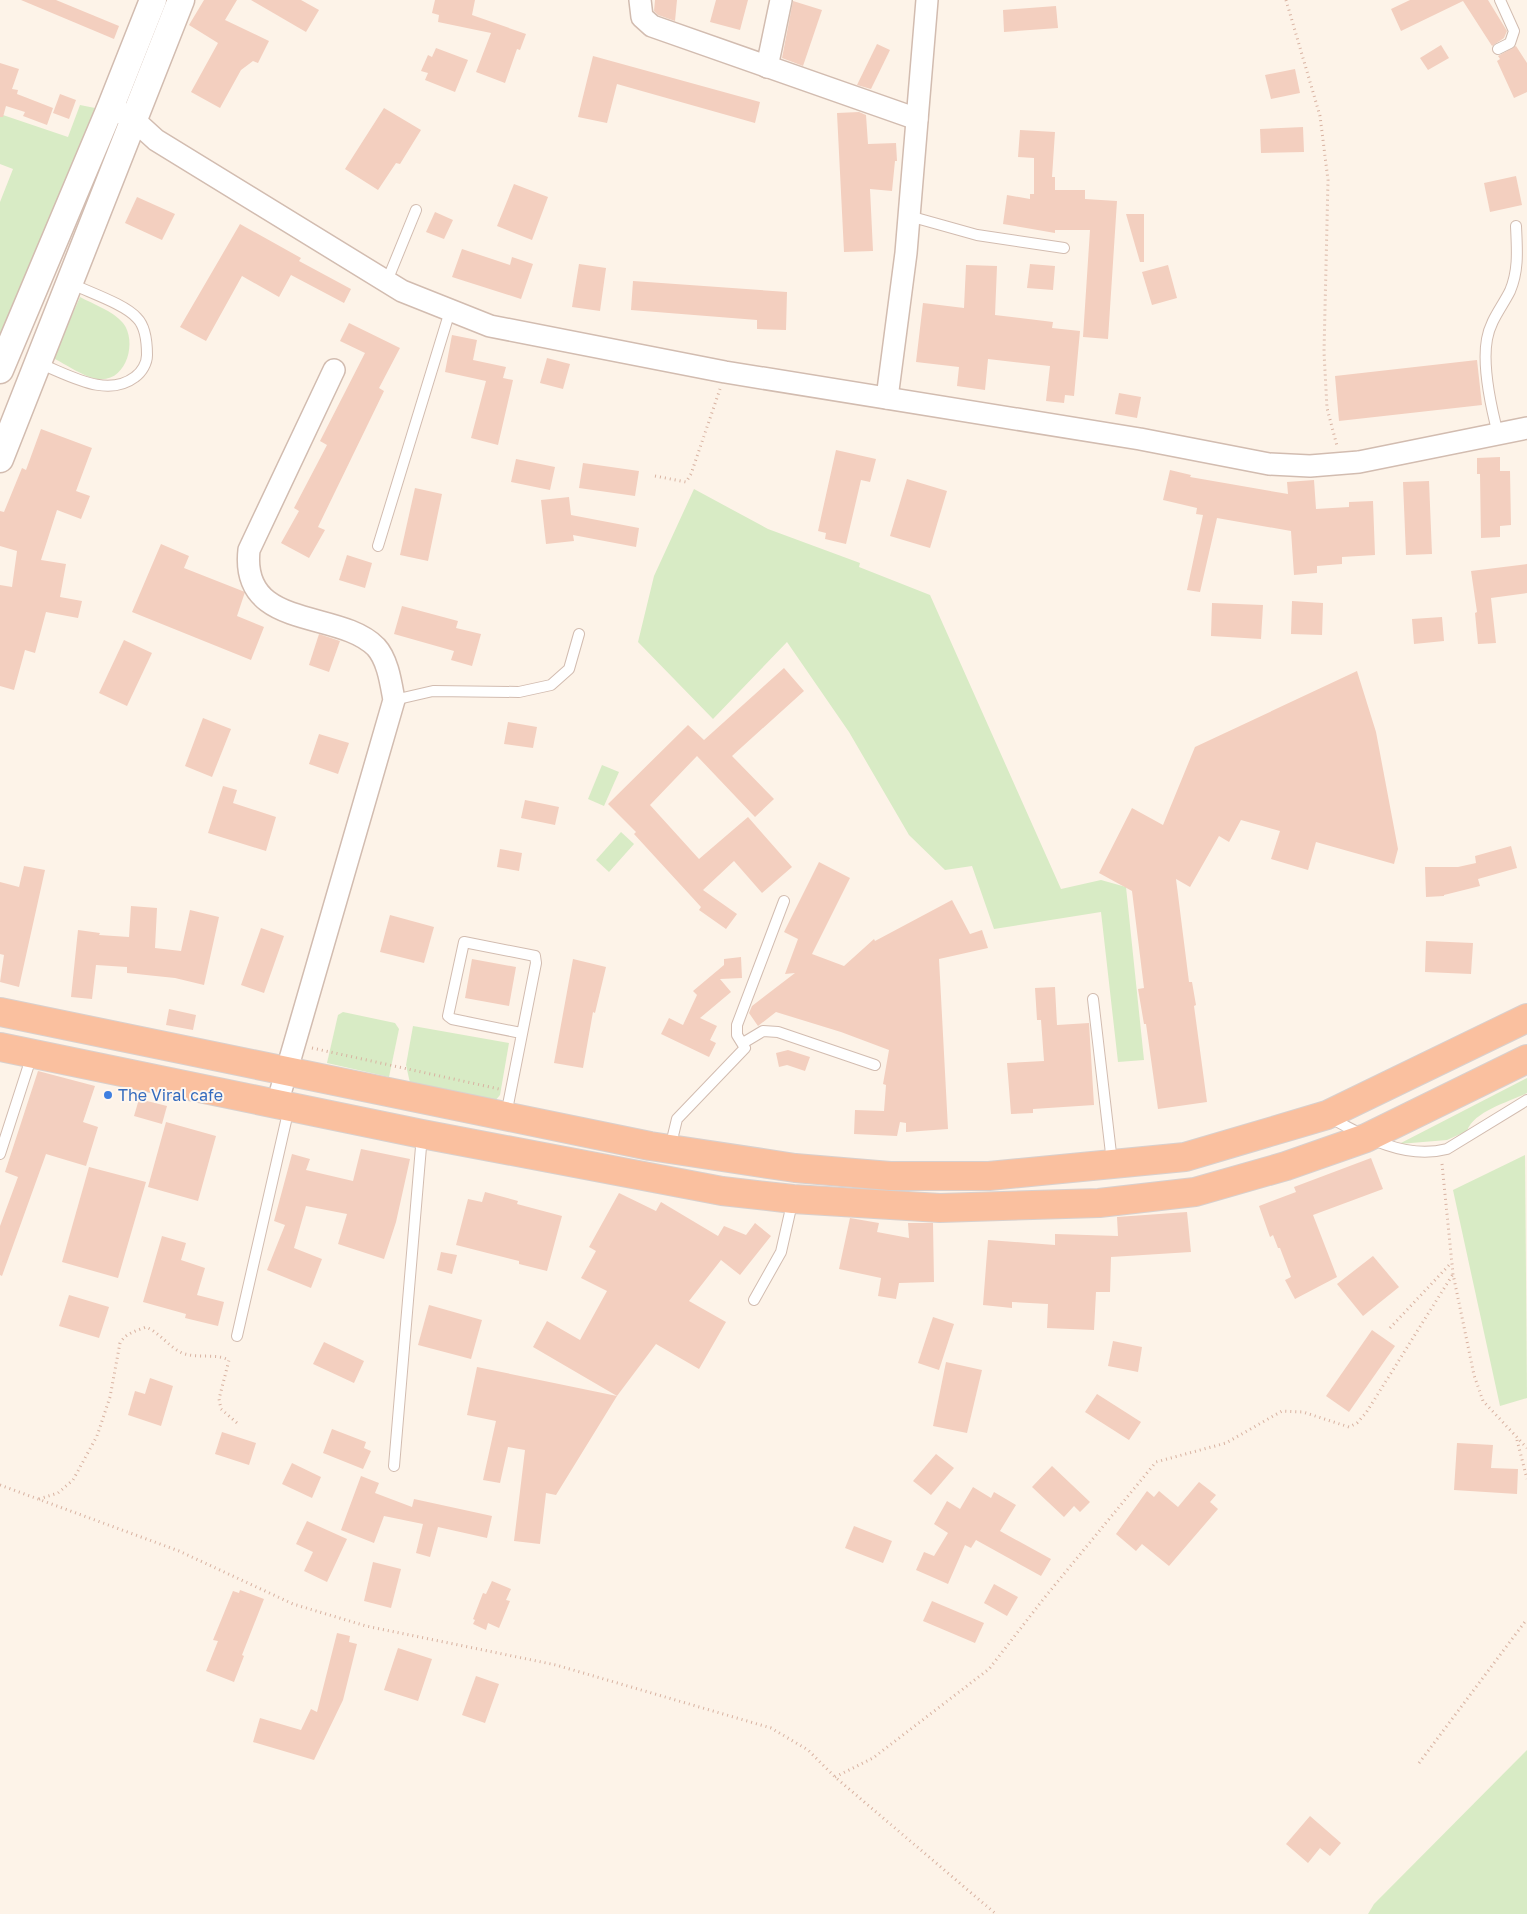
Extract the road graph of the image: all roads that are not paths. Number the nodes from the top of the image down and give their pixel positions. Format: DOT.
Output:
graph roads {
  1 [pos="153,0"];
  2 [pos="181,0"];
  3 [pos="640,0"];
  4 [pos="781,0"];
  5 [pos="927,0"];
  6 [pos="1500,0"];
  7 [pos="1498,49"];
  8 [pos="767,67"];
  9 [pos="122,113"];
  10 [pos="917,119"];
  11 [pos="416,210"];
  12 [pos="909,216"];
  13 [pos="1516,226"];
  14 [pos="1064,248"];
  15 [pos="387,281"];
  16 [pos="69,282"];
  17 [pos="450,312"];
  18 [pos="38,363"];
  19 [pos="0,370"];
  20 [pos="334,370"];
  21 [pos="887,398"];
  22 [pos="1527,428"];
  23 [pos="1498,434"];
  24 [pos="0,459"];
  25 [pos="378,546"];
  26 [pos="579,634"];
  27 [pos="394,700"];
  28 [pos="784,901"];
  29 [pos="1093,1000"];
  30 [pos="0,1012"];
  31 [pos="1527,1018"];
  32 [pos="522,1033"];
  33 [pos="743,1043"];
  34 [pos="0,1047"];
  35 [pos="33,1054"];
  36 [pos="1527,1059"];
  37 [pos="875,1065"];
  38 [pos="286,1071"];
  39 [pos="1527,1100"];
  40 [pos="508,1104"];
  41 [pos="283,1106"];
  42 [pos="1327,1115"];
  43 [pos="422,1134"];
  44 [pos="1366,1138"];
  45 [pos="660,1147"];
  46 [pos="0,1154"];
  47 [pos="1112,1164"];
  48 [pos="642,1176"];
  49 [pos="793,1199"];
  50 [pos="754,1300"];
  51 [pos="237,1336"];
  52 [pos="394,1466"];
  1 -- 9 [label="street"];
  2 -- 9 [label="street"];
  3 -- 8 [label="street"];
  4 -- 8 [label="street"];
  5 -- 10 [label="street"];
  6 -- 7 [label="lane"];
  8 -- 10 [label="street"];
  9 -- 15 [label="street"];
  9 -- 16 [label="street"];
  9 -- 19 [label="street"];
  10 -- 12 [label="street"];
  11 -- 15 [label="lane"];
  12 -- 14 [label="lane"];
  12 -- 21 [label="street"];
  13 -- 23 [label="lane"];
  15 -- 17 [label="street"];
  16 -- 18 [label="street"];
  16 -- 18 [label="lane"];
  17 -- 21 [label="street"];
  17 -- 25 [label="lane"];
  18 -- 24 [label="street"];
  20 -- 27 [label="street"];
  21 -- 23 [label="street"];
  22 -- 23 [label="street"];
  26 -- 27 [label="lane"];
  27 -- 38 [label="street"];
  28 -- 33 [label="lane"];
  29 -- 47 [label="lane"];
  30 -- 38 [label="highway"];
  31 -- 42 [label="highway"];
  32 -- 32 [label="lane"];
  32 -- 40 [label="lane"];
  33 -- 37 [label="lane"];
  33 -- 45 [label="lane"];
  34 -- 35 [label="highway"];
  35 -- 41 [label="highway"];
  35 -- 46 [label="lane"];
  36 -- 44 [label="highway"];
  38 -- 40 [label="highway"];
  38 -- 41 [label="street"];
  39 -- 44 [label="lane"];
  40 -- 45 [label="highway"];
  41 -- 43 [label="highway"];
  41 -- 51 [label="lane"];
  42 -- 44 [label="lane"];
  42 -- 47 [label="highway"];
  43 -- 48 [label="highway"];
  43 -- 52 [label="lane"];
  44 -- 49 [label="highway"];
  45 -- 47 [label="highway"];
  45 -- 48 [label="highway"];
  48 -- 49 [label="highway"];
  49 -- 50 [label="lane"];
}
